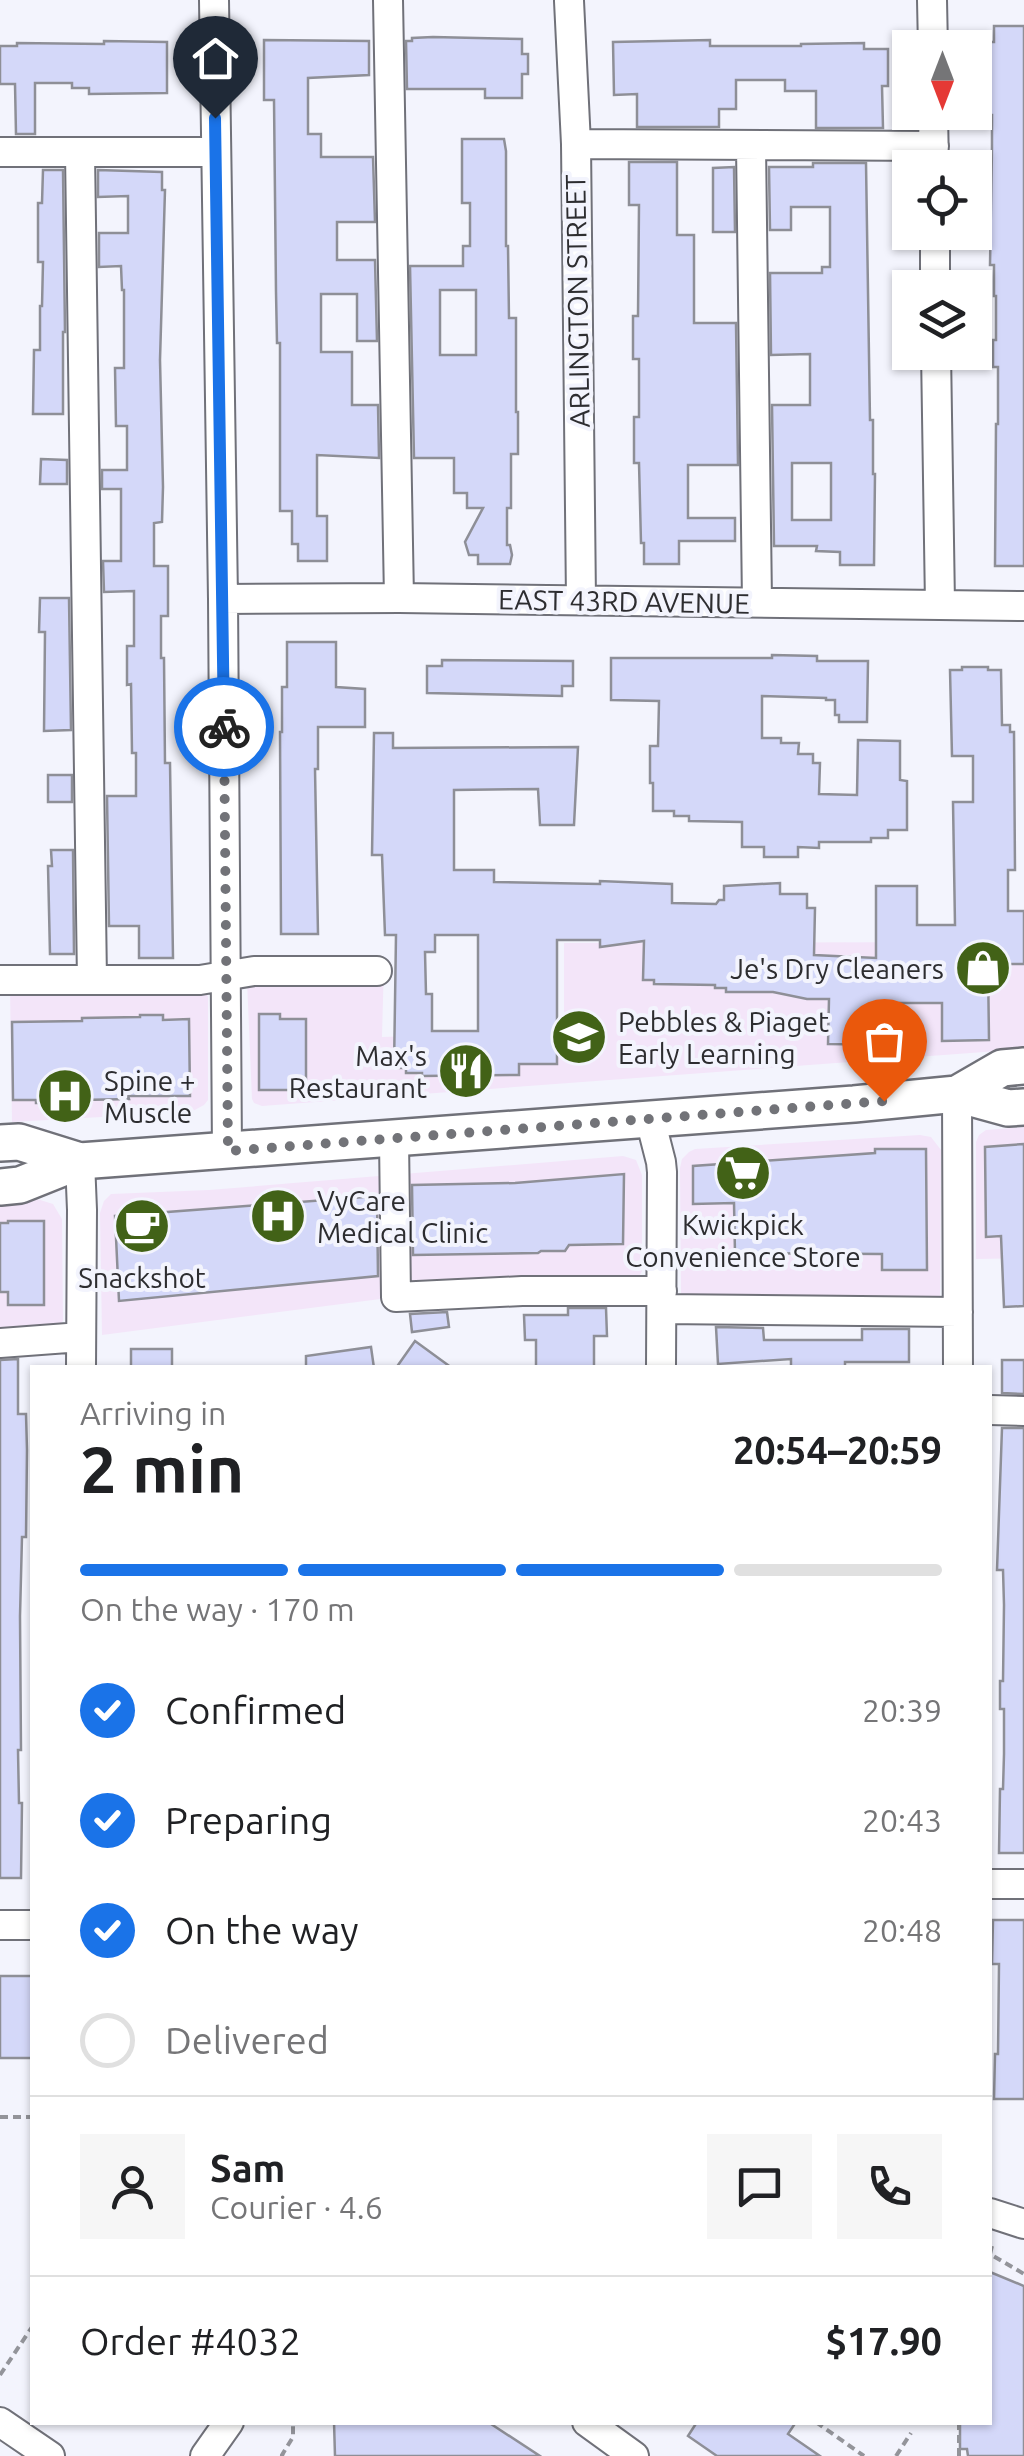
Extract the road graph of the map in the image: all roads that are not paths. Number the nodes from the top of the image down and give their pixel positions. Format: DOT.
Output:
graph roads {
  1 [pos="214,0"];
  2 [pos="388,0"];
  3 [pos="569,0"];
  4 [pos="932,0"];
  5 [pos="933,30"];
  6 [pos="576,144"];
  7 [pos="751,146"];
  8 [pos="0,152"];
  9 [pos="216,152"];
  10 [pos="80,153"];
  11 [pos="892,154"];
  12 [pos="936,370"];
  13 [pos="398,598"];
  14 [pos="223,599"];
  15 [pos="580,600"];
  16 [pos="758,602"];
  17 [pos="940,604"];
  18 [pos="1024,606"];
  19 [pos="376,971"];
  20 [pos="227,976"];
  21 [pos="0,980"];
  22 [pos="92,980"];
  23 [pos="1024,1066"];
  24 [pos="957,1094"];
  25 [pos="1024,1107"];
  26 [pos="650,1120"];
  27 [pos="394,1138"];
  28 [pos="0,1143"];
  29 [pos="228,1151"];
  30 [pos="80,1160"];
  31 [pos="0,1186"];
  32 [pos="662,1300"];
  33 [pos="958,1312"];
  34 [pos="81,1338"];
  35 [pos="0,1343"];
  36 [pos="81,1365"];
  37 [pos="661,1365"];
  38 [pos="958,1365"];
  39 [pos="992,1410"];
  40 [pos="1024,1411"];
  41 [pos="992,1884"];
  42 [pos="1024,1884"];
  43 [pos="0,1925"];
  44 [pos="30,1925"];
  45 [pos="992,2214"];
  46 [pos="1024,2224"];
  47 [pos="0,2422"];
  48 [pos="227,2425"];
  49 [pos="598,2425"];
  50 [pos="50,2456"];
  51 [pos="205,2456"];
  52 [pos="634,2456"];
  1 -- 9 [label="street"];
  2 -- 13 [label="street"];
  3 -- 6 [label="street, ARLINGTON STREET"];
  4 -- 5 [label="street"];
  6 -- 7 [label="street"];
  6 -- 15 [label="street, ARLINGTON STREET"];
  7 -- 11 [label="street"];
  7 -- 16 [label="street"];
  8 -- 10 [label="street"];
  9 -- 10 [label="street"];
  9 -- 14 [label="street"];
  10 -- 22 [label="street"];
  12 -- 17 [label="street"];
  13 -- 14 [label="street, EAST 43RD AVENUE"];
  13 -- 15 [label="street, EAST 43RD AVENUE"];
  14 -- 20 [label="street"];
  15 -- 16 [label="street, EAST 43RD AVENUE"];
  16 -- 17 [label="street, EAST 43RD AVENUE"];
  17 -- 18 [label="street, EAST 43RD AVENUE"];
  19 -- 20 [label="street"];
  20 -- 22 [label="street"];
  20 -- 29 [label="street"];
  21 -- 22 [label="street"];
  23 -- 24 [label="main road"];
  24 -- 25 [label="main road"];
  24 -- 26 [label="main road"];
  24 -- 33 [label="street"];
  26 -- 27 [label="main road"];
  26 -- 32 [label="street"];
  27 -- 29 [label="main road"];
  27 -- 32 [label="street"];
  28 -- 30 [label="main road"];
  29 -- 30 [label="main road"];
  30 -- 31 [label="main road"];
  30 -- 34 [label="street"];
  32 -- 33 [label="street"];
  32 -- 37 [label="street"];
  33 -- 38 [label="street"];
  34 -- 35 [label="street"];
  34 -- 36 [label="street"];
  39 -- 40 [label="street"];
  41 -- 42 [label="street"];
  43 -- 44 [label="street"];
  45 -- 46 [label="street"];
  47 -- 50 [label="street"];
  48 -- 51 [label="street"];
  49 -- 52 [label="street"];
}
